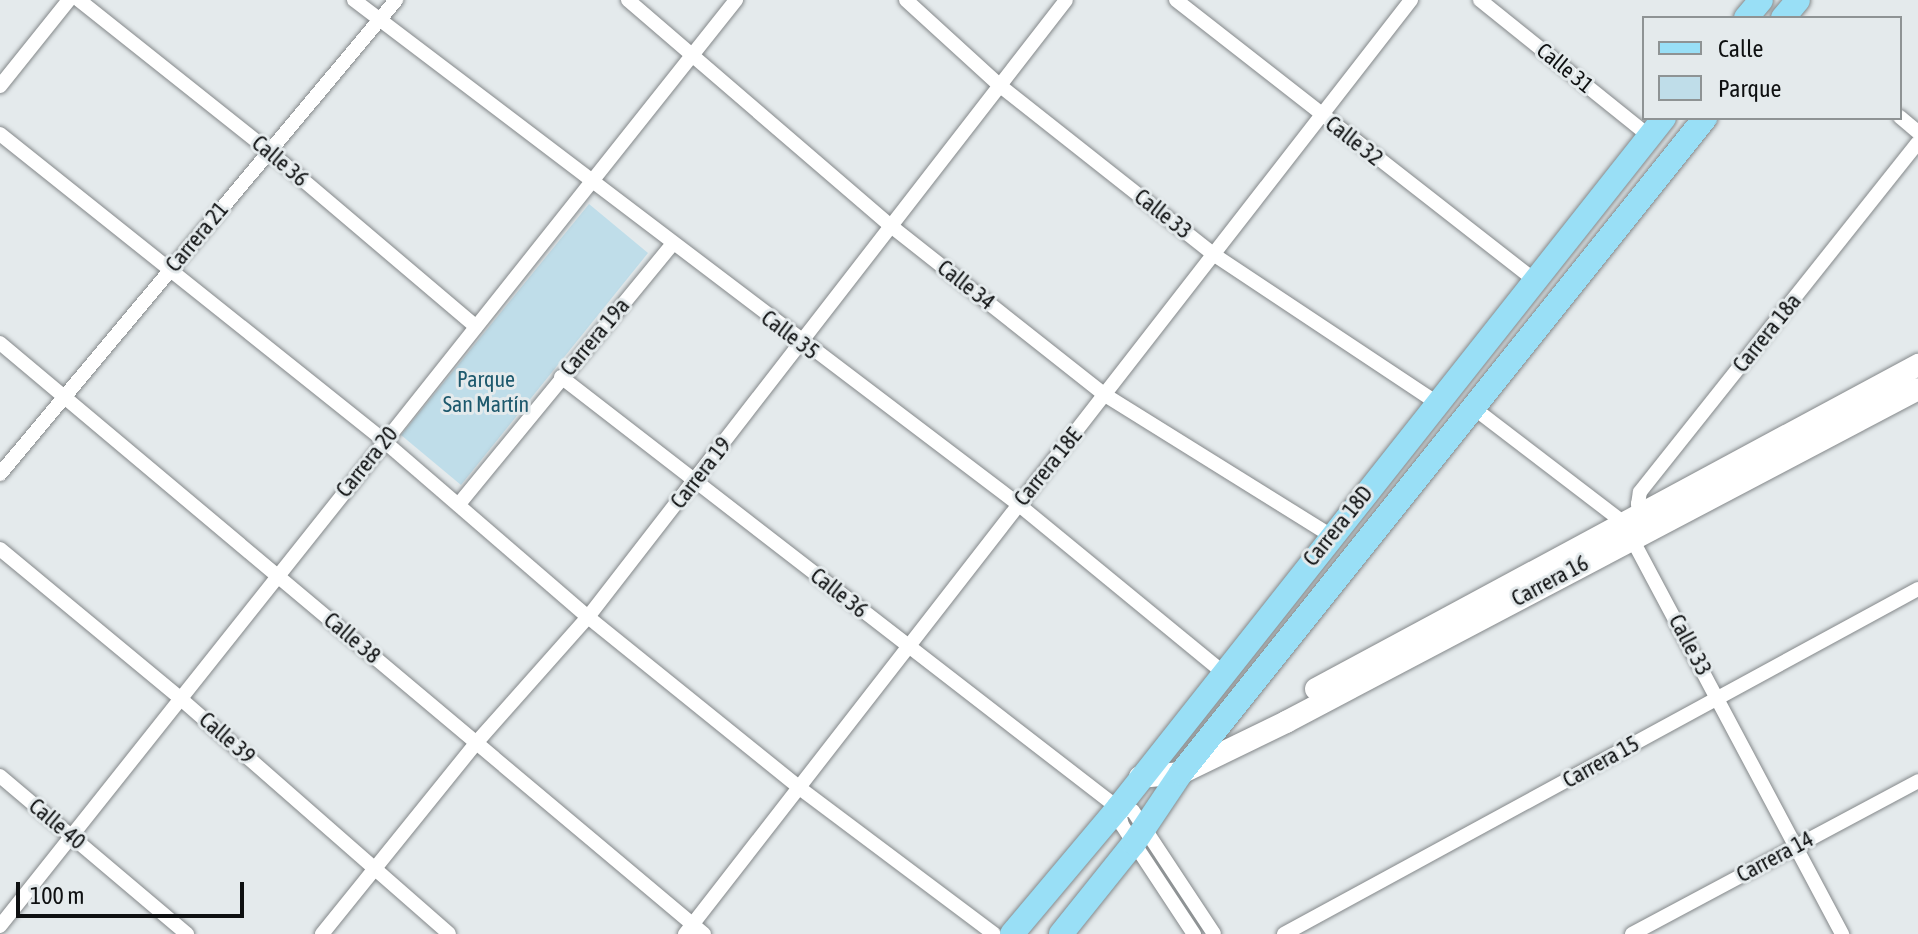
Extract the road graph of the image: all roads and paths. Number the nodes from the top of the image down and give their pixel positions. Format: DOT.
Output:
graph roads {
  1 [pos="69,0"];
  2 [pos="79,0"];
  3 [pos="354,0"];
  4 [pos="396,0"];
  5 [pos="628,0"];
  6 [pos="736,0"];
  7 [pos="906,0"];
  8 [pos="1066,0"];
  9 [pos="1176,0"];
  10 [pos="1411,0"];
  11 [pos="1480,0"];
  12 [pos="1798,0"];
  13 [pos="1785,16"];
  14 [pos="380,19"];
  15 [pos="692,56"];
  16 [pos="998,84"];
  17 [pos="0,86"];
  18 [pos="1321,115"];
  19 [pos="1642,116"];
  20 [pos="1902,119"];
  21 [pos="1703,120"];
  22 [pos="1657,127"];
  23 [pos="1918,132"];
  24 [pos="0,134"];
  25 [pos="1918,143"];
  26 [pos="270,152"];
  27 [pos="591,182"];
  28 [pos="891,226"];
  29 [pos="672,245"];
  30 [pos="1216,256"];
  31 [pos="169,269"];
  32 [pos="1534,280"];
  33 [pos="476,327"];
  34 [pos="0,343"];
  35 [pos="802,344"];
  36 [pos="1918,365"];
  37 [pos="561,377"];
  38 [pos="1918,389"];
  39 [pos="1105,395"];
  40 [pos="66,398"];
  41 [pos="1439,404"];
  42 [pos="1475,409"];
  43 [pos="384,441"];
  44 [pos="0,474"];
  45 [pos="695,481"];
  46 [pos="459,504"];
  47 [pos="1018,504"];
  48 [pos="1637,524"];
  49 [pos="1330,535"];
  50 [pos="0,549"];
  51 [pos="277,575"];
  52 [pos="1918,589"];
  53 [pos="588,617"];
  54 [pos="911,649"];
  55 [pos="1224,673"];
  56 [pos="1718,698"];
  57 [pos="181,699"];
  58 [pos="476,743"];
  59 [pos="1208,745"];
  60 [pos="1159,754"];
  61 [pos="1181,773"];
  62 [pos="0,776"];
  63 [pos="1140,777"];
  64 [pos="1918,781"];
  65 [pos="801,789"];
  66 [pos="1118,808"];
  67 [pos="1139,835"];
  68 [pos="73,836"];
  69 [pos="1796,846"];
  70 [pos="378,869"];
  71 [pos="0,926"];
  72 [pos="694,931"];
  73 [pos="187,934"];
  74 [pos="322,934"];
  75 [pos="449,934"];
  76 [pos="994,934"];
  77 [pos="1012,934"];
  78 [pos="1061,934"];
  79 [pos="1194,934"];
  80 [pos="1214,934"];
  81 [pos="1284,934"];
  82 [pos="1632,934"];
  83 [pos="1842,934"];
  1 -- 17 [label="street"];
  2 -- 26 [label="street, Calle 36"];
  3 -- 14 [label="street, Calle 35"];
  4 -- 14 [label="street, Carrera 21"];
  5 -- 15 [label="street, Calle 34"];
  6 -- 15 [label="street, Carrera 20"];
  7 -- 16 [label="street, Calle 33"];
  8 -- 16 [label="street, Carrera 19"];
  9 -- 18 [label="street, Calle 32"];
  10 -- 18 [label="street, Carrera 18E"];
  11 -- 19 [label="street, Calle 31"];
  12 -- 13 [label="main road"];
  14 -- 26 [label="street, Carrera 21"];
  14 -- 27 [label="street, Calle 35"];
  15 -- 27 [label="street, Carrera 20"];
  15 -- 28 [label="street, Calle 34"];
  16 -- 28 [label="street, Carrera 19"];
  16 -- 30 [label="street, Calle 33"];
  18 -- 30 [label="street, Carrera 18E"];
  18 -- 32 [label="street, Calle 32"];
  20 -- 23 [label="street"];
  21 -- 42 [label="main road, Carrera 18D"];
  22 -- 32 [label="main road, Carrera 18D"];
  24 -- 31 [label="street"];
  25 -- 48 [label="street, Carrera 18a"];
  26 -- 31 [label="street, Carrera 21"];
  26 -- 33 [label="street, Calle 36"];
  27 -- 29 [label="street, Calle 35"];
  27 -- 33 [label="street, Carrera 20"];
  28 -- 35 [label="street, Carrera 19"];
  28 -- 39 [label="street, Calle 34"];
  29 -- 35 [label="street, Calle 35"];
  29 -- 37 [label="street, Carrera 19a"];
  30 -- 39 [label="street, Carrera 18E"];
  30 -- 41 [label="street, Calle 33"];
  31 -- 40 [label="street, Carrera 21"];
  31 -- 43 [label="street"];
  32 -- 41 [label="main road, Carrera 18D"];
  33 -- 43 [label="street, Carrera 20"];
  34 -- 40 [label="street, Calle 38"];
  35 -- 45 [label="street, Carrera 19"];
  35 -- 47 [label="street, Calle 35"];
  36 -- 48 [label="street, Carrera 16"];
  37 -- 45 [label="street, Calle 36"];
  37 -- 46 [label="street, Carrera 19a"];
  38 -- 48 [label="street, Carrera 16"];
  39 -- 47 [label="street, Carrera 18E"];
  39 -- 49 [label="street, Calle 34"];
  40 -- 44 [label="street, Carrera 21"];
  40 -- 51 [label="street, Calle 38"];
  41 -- 49 [label="main road, Carrera 18D"];
  42 -- 48 [label="street, Calle 33"];
  42 -- 59 [label="main road, Carrera 18D"];
  43 -- 46 [label="street"];
  43 -- 51 [label="street, Carrera 20"];
  45 -- 53 [label="street, Carrera 19"];
  45 -- 54 [label="street, Calle 36"];
  46 -- 53 [label="street"];
  47 -- 54 [label="street, Carrera 18E"];
  47 -- 55 [label="street, Calle 35"];
  48 -- 56 [label="street, Calle 33"];
  48 -- 59 [label="street, Carrera 16"];
  48 -- 61 [label="street, Carrera 16"];
  49 -- 55 [label="main road, Carrera 18D"];
  50 -- 57 [label="street, Calle 39"];
  51 -- 57 [label="street, Carrera 20"];
  51 -- 58 [label="street, Calle 38"];
  52 -- 56 [label="street, Carrera 15"];
  53 -- 58 [label="street, Carrera 19"];
  53 -- 65 [label="street"];
  54 -- 65 [label="street, Carrera 18E"];
  54 -- 66 [label="street, Calle 36"];
  55 -- 60 [label="main road, Carrera 18D"];
  56 -- 69 [label="street, Calle 33"];
  56 -- 81 [label="street, Carrera 15"];
  57 -- 68 [label="street, Carrera 20"];
  57 -- 70 [label="street, Calle 39"];
  58 -- 70 [label="street, Carrera 19"];
  58 -- 72 [label="street, Calle 38"];
  59 -- 60 [label="street, Carrera 16"];
  59 -- 61 [label="main road, Carrera 18D"];
  60 -- 63 [label="main road, Carrera 18D"];
  61 -- 63 [label="street"];
  61 -- 67 [label="main road, Carrera 18D"];
  62 -- 68 [label="street, Calle 40"];
  63 -- 66 [label="main road, Carrera 18D"];
  64 -- 69 [label="street, Carrera 14"];
  65 -- 72 [label="street, Carrera 18E"];
  65 -- 76 [label="street"];
  66 -- 67 [label="street, Calle 36"];
  66 -- 77 [label="main road, Carrera 18D"];
  67 -- 78 [label="main road, Carrera 18D"];
  67 -- 79 [label="street, Calle 36"];
  67 -- 80 [label="street, Calle 36"];
  68 -- 71 [label="street, Carrera 20"];
  68 -- 73 [label="street, Calle 40"];
  69 -- 82 [label="street, Carrera 14"];
  69 -- 83 [label="street, Calle 33"];
  70 -- 74 [label="street, Carrera 19"];
  70 -- 75 [label="street, Calle 39"];
}
